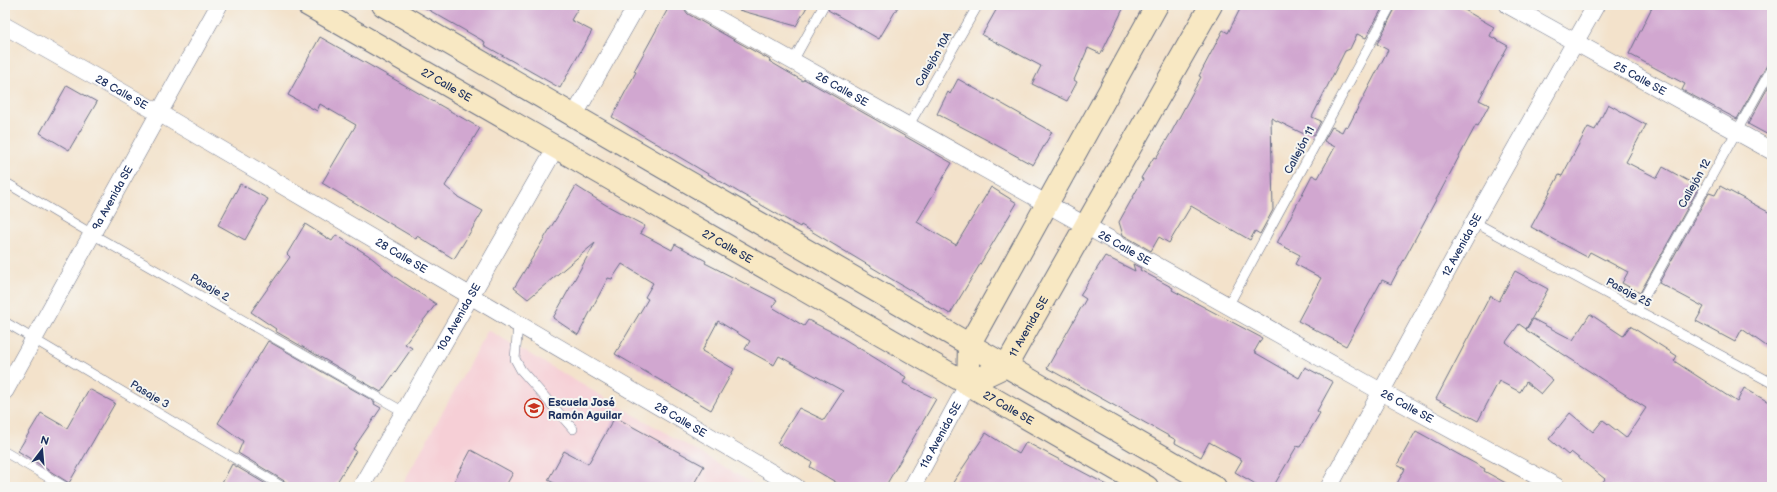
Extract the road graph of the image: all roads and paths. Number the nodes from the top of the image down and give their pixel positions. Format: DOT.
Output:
graph roads {
  1 [pos="219,5"];
  2 [pos="308,5"];
  3 [pos="383,5"];
  4 [pos="637,5"];
  5 [pos="693,5"];
  6 [pos="824,5"];
  7 [pos="978,5"];
  8 [pos="1157,5"];
  9 [pos="1211,5"];
  10 [pos="1391,5"];
  11 [pos="1508,5"];
  12 [pos="1596,5"];
  13 [pos="5,26"];
  14 [pos="1575,42"];
  15 [pos="793,61"];
  16 [pos="1772,68"];
  17 [pos="159,113"];
  18 [pos="574,116"];
  19 [pos="909,125"];
  20 [pos="1737,132"];
  21 [pos="556,147"];
  22 [pos="1772,151"];
  23 [pos="5,182"];
  24 [pos="1048,204"];
  25 [pos="1474,222"];
  26 [pos="1086,226"];
  27 [pos="92,234"];
  28 [pos="471,296"];
  29 [pos="1228,306"];
  30 [pos="1637,310"];
  31 [pos="5,322"];
  32 [pos="518,325"];
  33 [pos="34,338"];
  34 [pos="969,345"];
  35 [pos="1006,366"];
  36 [pos="1772,383"];
  37 [pos="968,384"];
  38 [pos="5,391"];
  39 [pos="1380,392"];
  40 [pos="404,412"];
  41 [pos="573,429"];
  42 [pos="5,452"];
  43 [pos="65,487"];
  44 [pos="283,487"];
  45 [pos="361,487"];
  46 [pos="796,487"];
  47 [pos="912,487"];
  48 [pos="1147,487"];
  49 [pos="1215,487"];
  50 [pos="1329,487"];
  51 [pos="1557,487"];
  1 -- 17 [label="street, 9a Avenida SE"];
  2 -- 21 [label="main road, 27 Calle SE"];
  3 -- 18 [label="main road"];
  4 -- 18 [label="street"];
  5 -- 15 [label="street, 26 Calle SE"];
  6 -- 15 [label="lane"];
  7 -- 19 [label="lane, Callejón 10A"];
  8 -- 24 [label="main road"];
  9 -- 26 [label="main road, 11 Avenida SE"];
  10 -- 29 [label="lane, Callejón 11"];
  11 -- 14 [label="street, 25 Calle SE"];
  12 -- 14 [label="street, 12 Avenida SE"];
  13 -- 17 [label="street, 28 Calle SE"];
  14 -- 20 [label="street, 25 Calle SE"];
  14 -- 25 [label="street, 12 Avenida SE"];
  15 -- 19 [label="street, 26 Calle SE"];
  16 -- 20 [label="lane, Callejón 12"];
  17 -- 27 [label="street, 9a Avenida SE"];
  17 -- 28 [label="street, 28 Calle SE"];
  18 -- 34 [label="main road"];
  19 -- 24 [label="street, 26 Calle SE"];
  20 -- 22 [label="street, 25 Calle SE"];
  20 -- 30 [label="lane, Callejón 12"];
  21 -- 28 [label="street, 10a Avenida SE"];
  21 -- 37 [label="main road, 27 Calle SE"];
  23 -- 27 [label="lane, Pasaje 2"];
  24 -- 26 [label="street, 26 Calle SE"];
  24 -- 34 [label="main road"];
  25 -- 30 [label="lane, Pasaje 25"];
  25 -- 39 [label="street, 12 Avenida SE"];
  26 -- 29 [label="street, 26 Calle SE"];
  26 -- 35 [label="main road, 11 Avenida SE"];
  27 -- 33 [label="street, 9a Avenida SE"];
  27 -- 40 [label="lane, Pasaje 2"];
  28 -- 32 [label="street, 28 Calle SE"];
  28 -- 40 [label="street, 10a Avenida SE"];
  29 -- 39 [label="street, 26 Calle SE"];
  30 -- 36 [label="lane, Pasaje 25"];
  31 -- 33 [label="lane, Pasaje 3"];
  32 -- 41 [label="lane"];
  32 -- 46 [label="street, 28 Calle SE"];
  33 -- 38 [label="street, 9a Avenida SE"];
  33 -- 44 [label="lane, Pasaje 3"];
  34 -- 35 [label="main road"];
  34 -- 37 [label="main road"];
  35 -- 37 [label="main road, 11 Avenida SE"];
  35 -- 49 [label="main road"];
  37 -- 47 [label="street, 11a Avenida SE"];
  37 -- 48 [label="main road, 27 Calle SE"];
  39 -- 50 [label="street, 12 Avenida SE"];
  39 -- 51 [label="street, 26 Calle SE"];
  40 -- 45 [label="street, 10a Avenida SE"];
  42 -- 43 [label="lane"];
}
